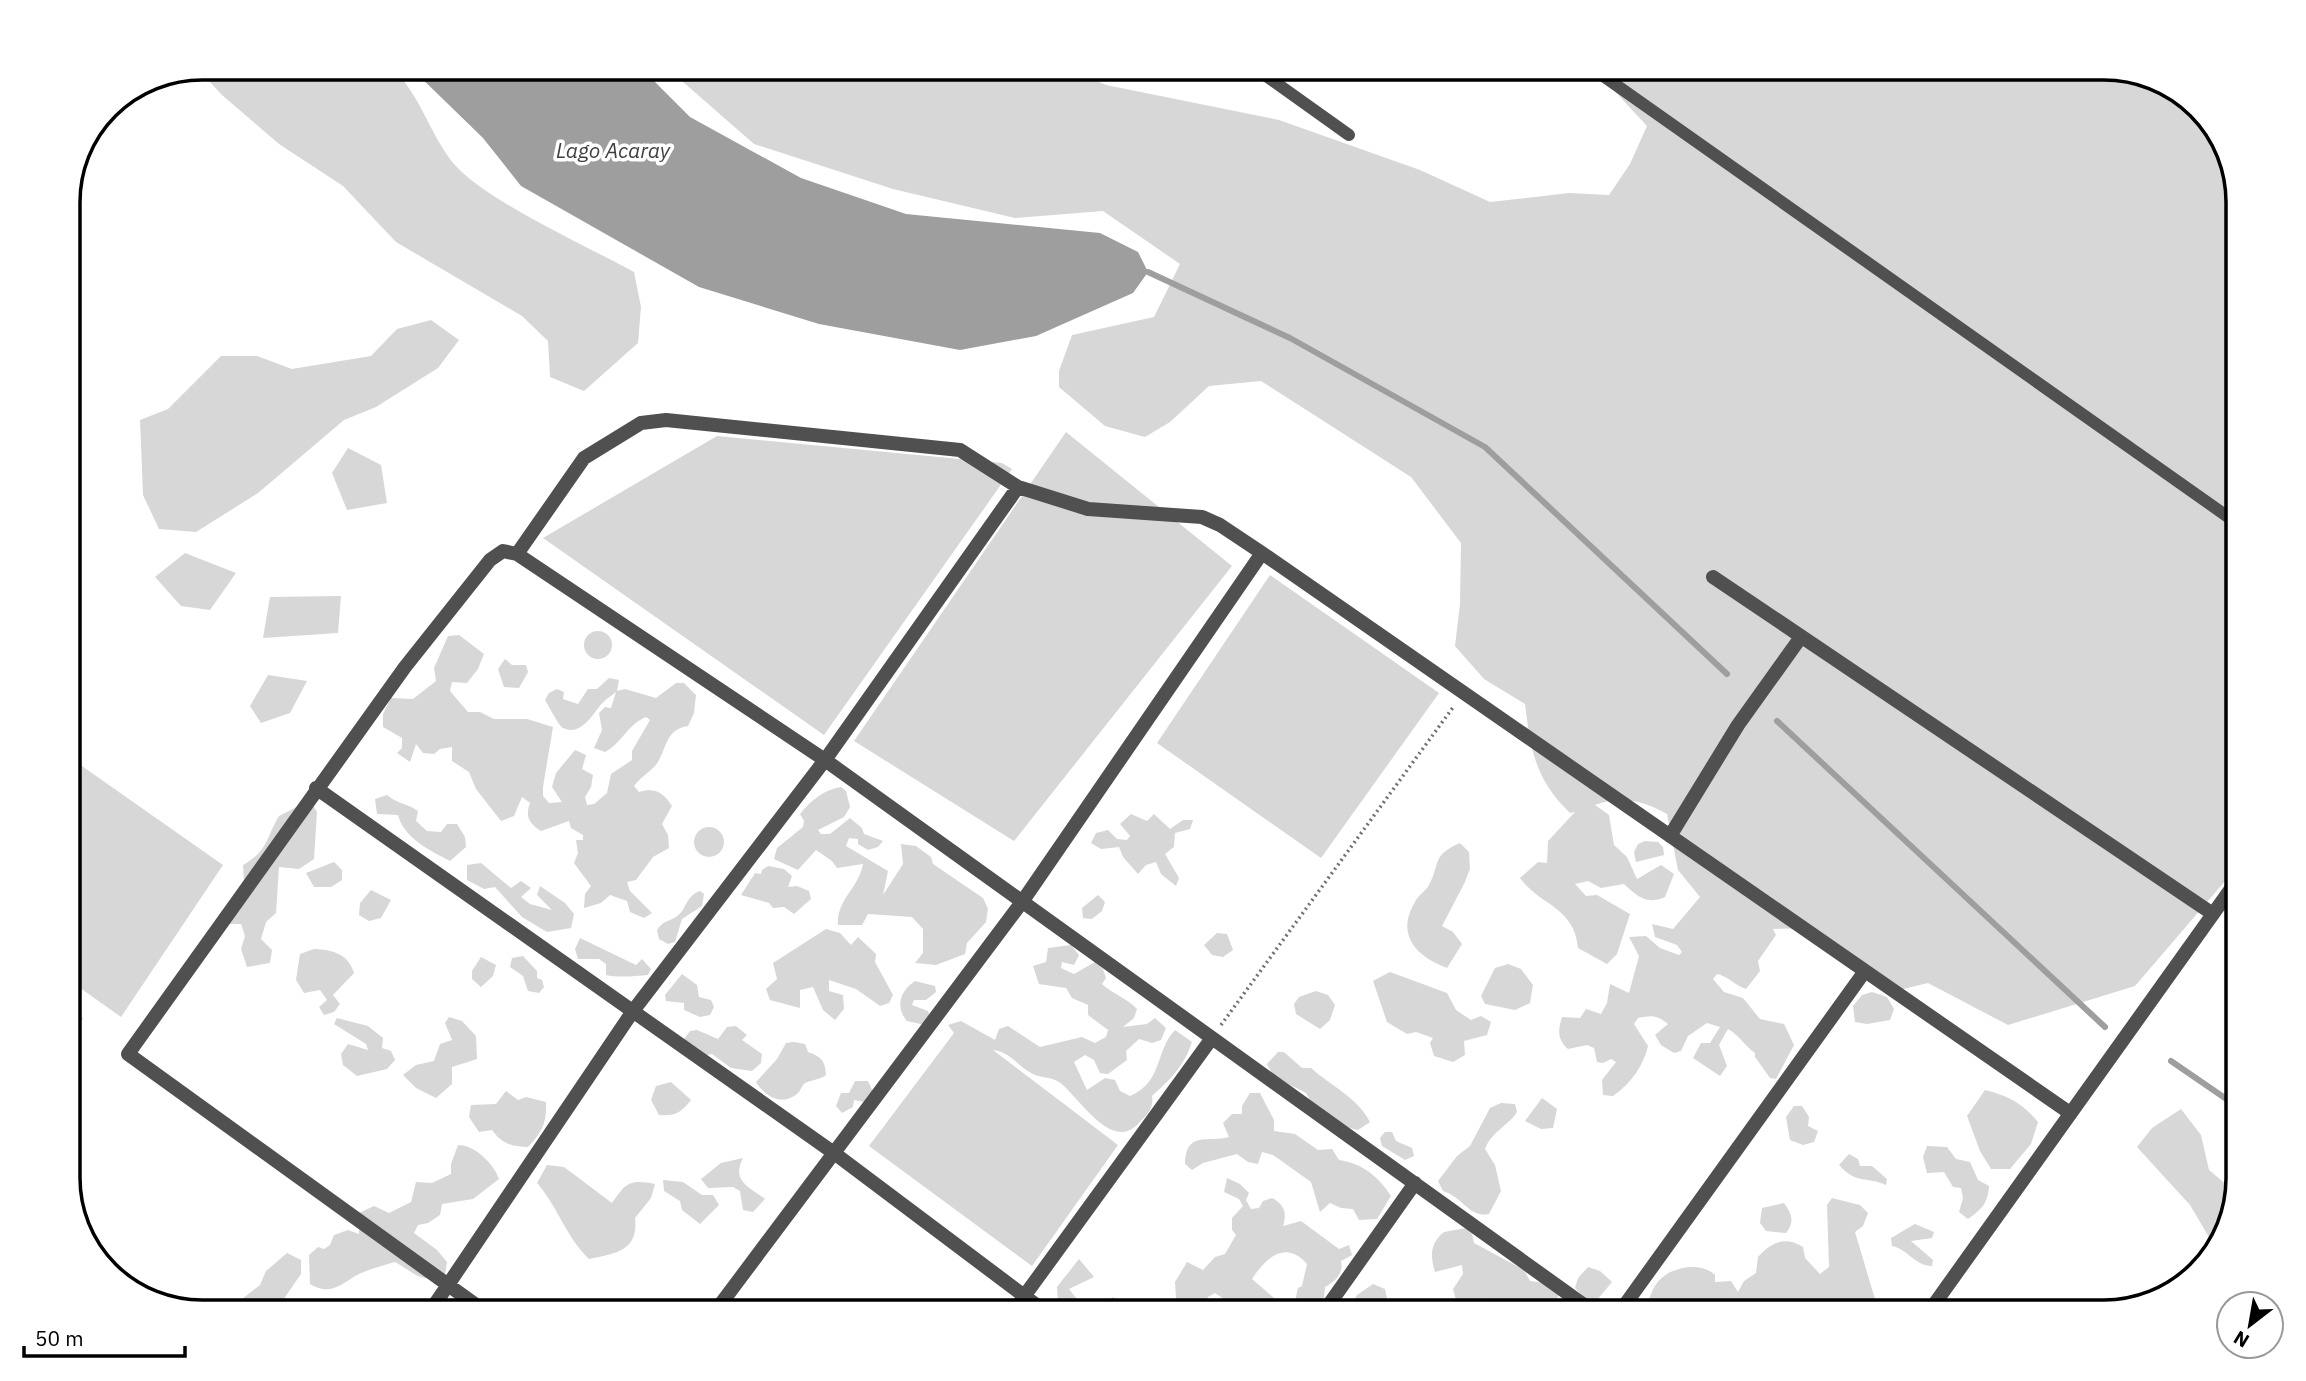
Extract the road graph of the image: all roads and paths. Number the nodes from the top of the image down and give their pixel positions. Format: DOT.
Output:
graph roads {
  1 [pos="1272,80"];
  2 [pos="1609,80"];
  3 [pos="1349,135"];
  4 [pos="1018,487"];
  5 [pos="2225,515"];
  6 [pos="1262,553"];
  7 [pos="517,554"];
  8 [pos="1713,578"];
  9 [pos="1801,637"];
  10 [pos="1464,693"];
  11 [pos="825,760"];
  12 [pos="316,788"];
  13 [pos="1670,836"];
  14 [pos="2226,896"];
  15 [pos="1022,902"];
  16 [pos="2213,914"];
  17 [pos="1865,971"];
  18 [pos="633,1011"];
  19 [pos="1212,1038"];
  20 [pos="2070,1113"];
  21 [pos="834,1153"];
  22 [pos="1415,1183"];
  23 [pos="447,1284"];
  24 [pos="1024,1296"];
  25 [pos="437,1300"];
  26 [pos="469,1300"];
  27 [pos="724,1300"];
  28 [pos="1021,1300"];
  29 [pos="1030,1300"];
  30 [pos="1332,1300"];
  31 [pos="1577,1300"];
  32 [pos="1628,1300"];
  33 [pos="1937,1300"];
  1 -- 3 [label="lane"];
  2 -- 5 [label="lane"];
  4 -- 6 [label="street"];
  4 -- 7 [label="street"];
  4 -- 11 [label="street"];
  6 -- 10 [label="street"];
  6 -- 15 [label="street"];
  7 -- 11 [label="street"];
  7 -- 12 [label="street"];
  8 -- 9 [label="street"];
  9 -- 13 [label="street"];
  9 -- 16 [label="street"];
  10 -- 13 [label="street"];
  10 -- 19 [label="path"];
  11 -- 15 [label="street"];
  11 -- 18 [label="street"];
  12 -- 18 [label="street"];
  12 -- 23 [label="street"];
  13 -- 17 [label="street"];
  14 -- 16 [label="street"];
  15 -- 19 [label="street"];
  15 -- 21 [label="street"];
  16 -- 20 [label="street"];
  17 -- 20 [label="street"];
  17 -- 32 [label="street"];
  18 -- 21 [label="street"];
  18 -- 23 [label="street"];
  19 -- 22 [label="street"];
  19 -- 24 [label="street"];
  20 -- 33 [label="street"];
  21 -- 24 [label="street"];
  21 -- 27 [label="street"];
  22 -- 30 [label="street"];
  22 -- 31 [label="street"];
  23 -- 25 [label="street"];
  23 -- 26 [label="street"];
  24 -- 28 [label="street"];
  24 -- 29 [label="street"];
}
